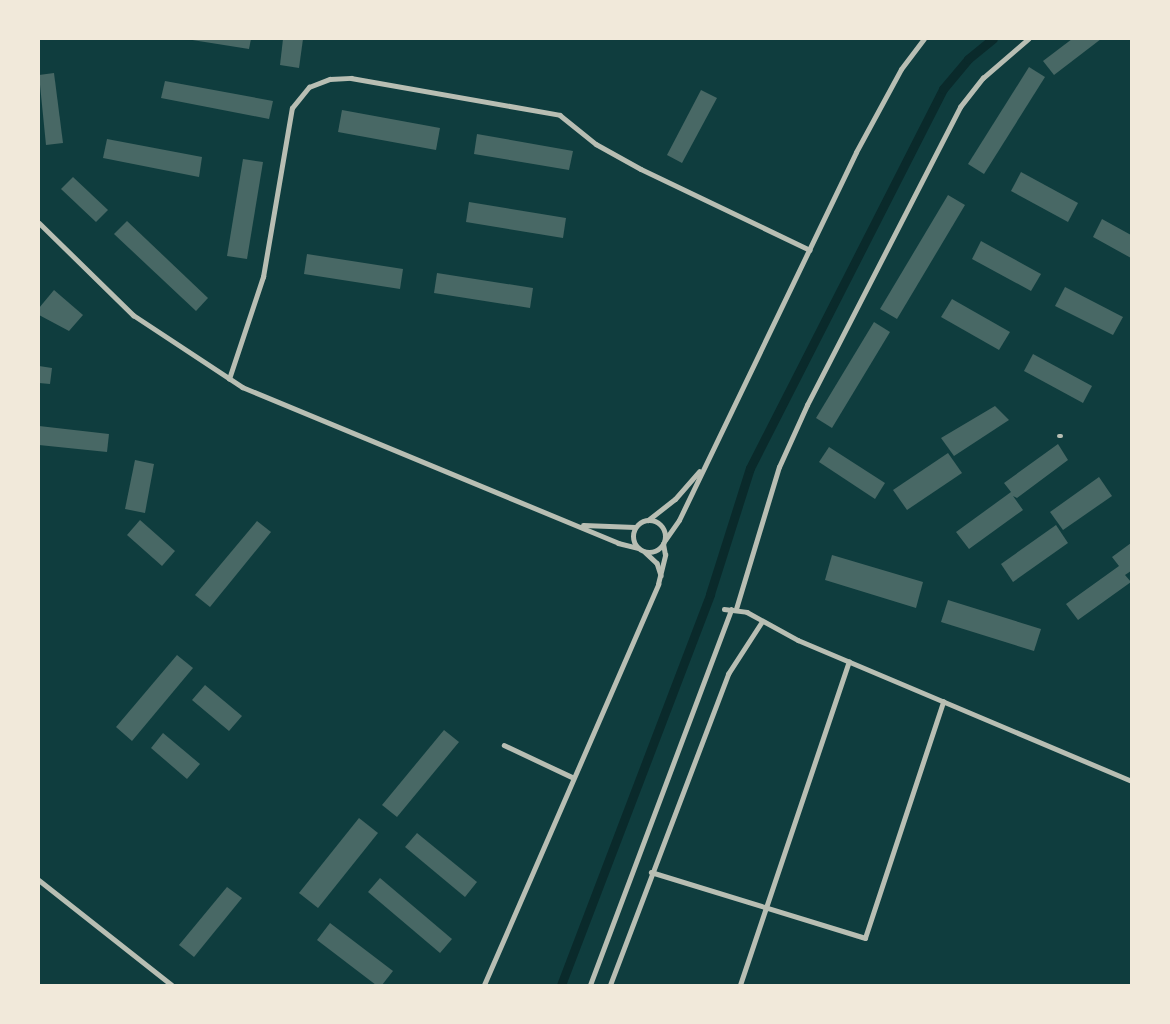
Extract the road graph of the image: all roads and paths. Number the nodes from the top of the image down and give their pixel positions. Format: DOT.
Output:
graph roads {
  1 [pos="924,39"];
  2 [pos="1028,39"];
  3 [pos="39,223"];
  4 [pos="810,250"];
  5 [pos="229,379"];
  6 [pos="702,468"];
  7 [pos="648,520"];
  8 [pos="578,524"];
  9 [pos="635,528"];
  10 [pos="664,542"];
  11 [pos="638,548"];
  12 [pos="645,552"];
  13 [pos="661,575"];
  14 [pos="724,609"];
  15 [pos="733,610"];
  16 [pos="760,623"];
  17 [pos="849,662"];
  18 [pos="943,702"];
  19 [pos="504,745"];
  20 [pos="572,777"];
  21 [pos="1131,781"];
  22 [pos="651,872"];
  23 [pos="39,880"];
  24 [pos="765,909"];
  25 [pos="172,985"];
  26 [pos="484,985"];
  27 [pos="590,985"];
  28 [pos="610,985"];
  29 [pos="740,985"];
  1 -- 4 [label="street"];
  2 -- 15 [label="street"];
  3 -- 5 [label="street"];
  4 -- 5 [label="street"];
  4 -- 6 [label="street"];
  5 -- 8 [label="street"];
  6 -- 7 [label="street"];
  6 -- 10 [label="street"];
  7 -- 9 [label="street"];
  7 -- 10 [label="street"];
  8 -- 9 [label="street"];
  8 -- 11 [label="street"];
  9 -- 11 [label="street"];
  10 -- 12 [label="street"];
  10 -- 13 [label="street"];
  11 -- 12 [label="street"];
  12 -- 13 [label="street"];
  13 -- 20 [label="street"];
  14 -- 15 [label="street"];
  15 -- 16 [label="street"];
  15 -- 27 [label="street"];
  16 -- 17 [label="street"];
  16 -- 22 [label="street"];
  17 -- 18 [label="street"];
  17 -- 24 [label="street"];
  18 -- 21 [label="street"];
  18 -- 24 [label="street"];
  19 -- 20 [label="street"];
  20 -- 26 [label="street"];
  22 -- 24 [label="street"];
  22 -- 28 [label="street"];
  23 -- 25 [label="street"];
  24 -- 29 [label="street"];
}
